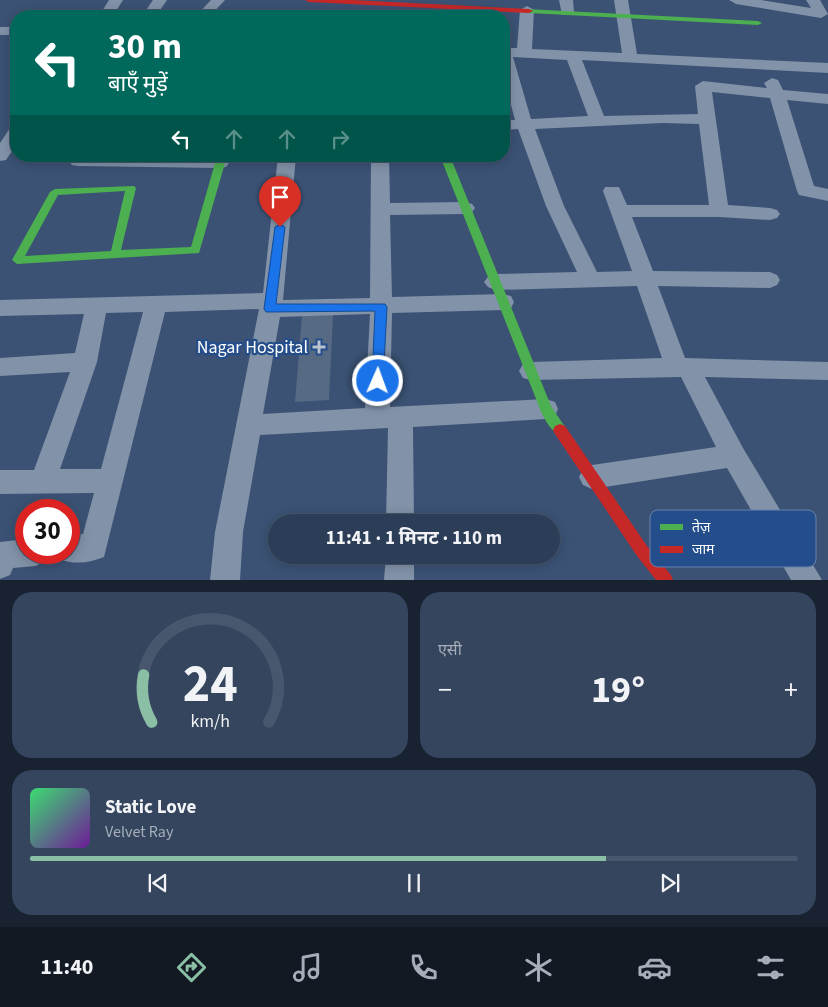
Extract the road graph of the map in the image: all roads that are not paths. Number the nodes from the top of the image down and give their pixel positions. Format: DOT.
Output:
graph roads {
  1 [pos="218,0"];
  2 [pos="309,0"];
  3 [pos="621,0"];
  4 [pos="736,0"];
  5 [pos="813,0"];
  6 [pos="358,1"];
  7 [pos="400,2"];
  8 [pos="446,3"];
  9 [pos="566,6"];
  10 [pos="522,7"];
  11 [pos="209,10"];
  12 [pos="623,15"];
  13 [pos="758,23"];
  14 [pos="510,52"];
  15 [pos="524,53"];
  16 [pos="573,56"];
  17 [pos="630,59"];
  18 [pos="763,65"];
  19 [pos="828,68"];
  20 [pos="510,73"];
  21 [pos="777,93"];
  22 [pos="828,98"];
  23 [pos="707,119"];
  24 [pos="598,121"];
  25 [pos="524,123"];
  26 [pos="510,124"];
  27 [pos="10,141"];
  28 [pos="0,156"];
  29 [pos="143,162"];
  30 [pos="220,162"];
  31 [pos="286,162"];
  32 [pos="380,162"];
  33 [pos="447,162"];
  34 [pos="131,188"];
  35 [pos="612,191"];
  36 [pos="828,194"];
  37 [pos="464,208"];
  38 [pos="380,209"];
  39 [pos="620,211"];
  40 [pos="719,211"];
  41 [pos="770,214"];
  42 [pos="115,254"];
  43 [pos="645,278"];
  44 [pos="591,280"];
  45 [pos="770,280"];
  46 [pos="499,292"];
  47 [pos="156,304"];
  48 [pos="97,305"];
  49 [pos="271,305"];
  50 [pos="381,307"];
  51 [pos="0,308"];
  52 [pos="85,362"];
  53 [pos="0,367"];
  54 [pos="682,367"];
  55 [pos="531,371"];
  56 [pos="828,371"];
  57 [pos="546,408"];
  58 [pos="389,417"];
  59 [pos="248,425"];
  60 [pos="734,456"];
  61 [pos="592,477"];
  62 [pos="111,480"];
  63 [pos="0,482"];
  64 [pos="43,482"];
  65 [pos="766,510"];
  66 [pos="399,514"];
  67 [pos="80,548"];
  68 [pos="15,554"];
  69 [pos="650,561"];
  70 [pos="400,564"];
  71 [pos="0,565"];
  72 [pos="655,567"];
  73 [pos="800,567"];
  74 [pos="225,580"];
  75 [pos="399,580"];
  76 [pos="666,580"];
  77 [pos="808,580"];
  1 -- 11 [label="street"];
  2 -- 6 [label="street"];
  3 -- 12 [label="street"];
  4 -- 5 [label="street"];
  6 -- 7 [label="street"];
  7 -- 8 [label="street"];
  8 -- 10 [label="street"];
  9 -- 10 [label="street"];
  9 -- 12 [label="street"];
  10 -- 15 [label="street"];
  12 -- 13 [label="street"];
  12 -- 17 [label="street"];
  14 -- 15 [label="street"];
  15 -- 16 [label="street"];
  16 -- 17 [label="street"];
  16 -- 24 [label="street"];
  17 -- 18 [label="street"];
  18 -- 19 [label="street"];
  18 -- 21 [label="street"];
  20 -- 25 [label="street"];
  21 -- 22 [label="street"];
  21 -- 23 [label="street"];
  21 -- 36 [label="street"];
  23 -- 24 [label="street"];
  23 -- 40 [label="street"];
  24 -- 25 [label="street"];
  25 -- 26 [label="street"];
  25 -- 44 [label="street"];
  27 -- 28 [label="street"];
  29 -- 34 [label="street"];
  30 -- 42 [label="street"];
  31 -- 49 [label="street"];
  32 -- 38 [label="street"];
  33 -- 37 [label="street"];
  34 -- 42 [label="street"];
  34 -- 42 [label="street"];
  35 -- 39 [label="street"];
  37 -- 38 [label="street"];
  37 -- 46 [label="street"];
  38 -- 50 [label="street"];
  39 -- 40 [label="street"];
  39 -- 43 [label="street"];
  40 -- 41 [label="street"];
  43 -- 44 [label="street"];
  43 -- 45 [label="street"];
  43 -- 54 [label="street"];
  44 -- 46 [label="street"];
  46 -- 50 [label="street"];
  46 -- 55 [label="street"];
  47 -- 48 [label="street"];
  47 -- 49 [label="street"];
  47 -- 62 [label="street"];
  48 -- 51 [label="street"];
  48 -- 52 [label="street"];
  49 -- 50 [label="street"];
  49 -- 59 [label="street"];
  50 -- 58 [label="street"];
  52 -- 53 [label="street"];
  52 -- 64 [label="street"];
  54 -- 55 [label="street"];
  54 -- 56 [label="street"];
  54 -- 60 [label="street"];
  55 -- 57 [label="street"];
  57 -- 58 [label="street"];
  57 -- 61 [label="street"];
  58 -- 59 [label="street"];
  58 -- 66 [label="street"];
  59 -- 74 [label="street"];
  60 -- 61 [label="street"];
  60 -- 65 [label="street"];
  61 -- 69 [label="street"];
  62 -- 64 [label="street"];
  62 -- 67 [label="street"];
  63 -- 64 [label="street"];
  68 -- 71 [label="street"];
  70 -- 75 [label="street"];
  72 -- 76 [label="street"];
  73 -- 77 [label="street"];
}
